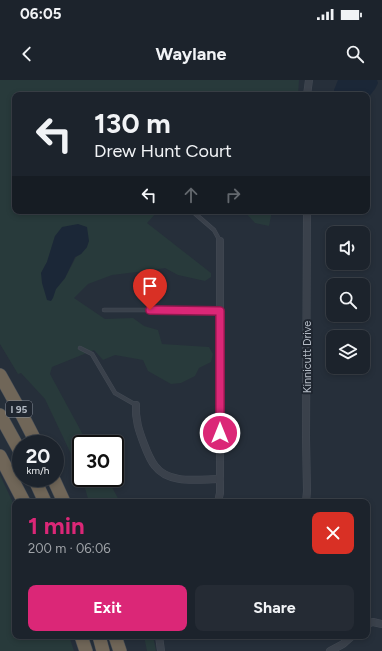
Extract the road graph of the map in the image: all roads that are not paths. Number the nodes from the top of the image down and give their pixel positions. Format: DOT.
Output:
graph roads {
  1 [pos="309,80"];
  2 [pos="308,92"];
  3 [pos="195,214"];
  4 [pos="307,214"];
  5 [pos="220,241"];
  6 [pos="104,310"];
  7 [pos="150,310"];
  8 [pos="220,311"];
  9 [pos="80,348"];
  10 [pos="0,375"];
  11 [pos="136,405"];
  12 [pos="0,414"];
  13 [pos="32,435"];
  14 [pos="12,436"];
  15 [pos="0,456"];
  16 [pos="220,479"];
  17 [pos="38,487"];
  18 [pos="57,487"];
  19 [pos="22,499"];
  20 [pos="44,499"];
  21 [pos="63,499"];
  22 [pos="218,499"];
  23 [pos="306,499"];
  24 [pos="370,623"];
  25 [pos="382,624"];
  26 [pos="82,639"];
  27 [pos="100,639"];
  28 [pos="116,639"];
  29 [pos="159,639"];
  30 [pos="349,639"];
  31 [pos="86,651"];
  32 [pos="103,651"];
  33 [pos="120,651"];
  34 [pos="161,651"];
  35 [pos="330,651"];
  1 -- 2 [label="street"];
  3 -- 5 [label="lane"];
  4 -- 23 [label="street, Kinnicutt Drive"];
  5 -- 8 [label="street"];
  6 -- 7 [label="lane"];
  7 -- 8 [label="street"];
  8 -- 16 [label="street"];
  9 -- 11 [label="lane"];
  10 -- 13 [label="highway, I 95"];
  11 -- 16 [label="street"];
  12 -- 14 [label="highway"];
  15 -- 19 [label="highway"];
  16 -- 22 [label="street"];
  17 -- 20 [label="highway"];
  18 -- 21 [label="highway"];
  24 -- 25 [label="street"];
  26 -- 31 [label="highway"];
  27 -- 32 [label="highway"];
  28 -- 33 [label="highway"];
  29 -- 34 [label="street"];
  30 -- 35 [label="street"];
}
